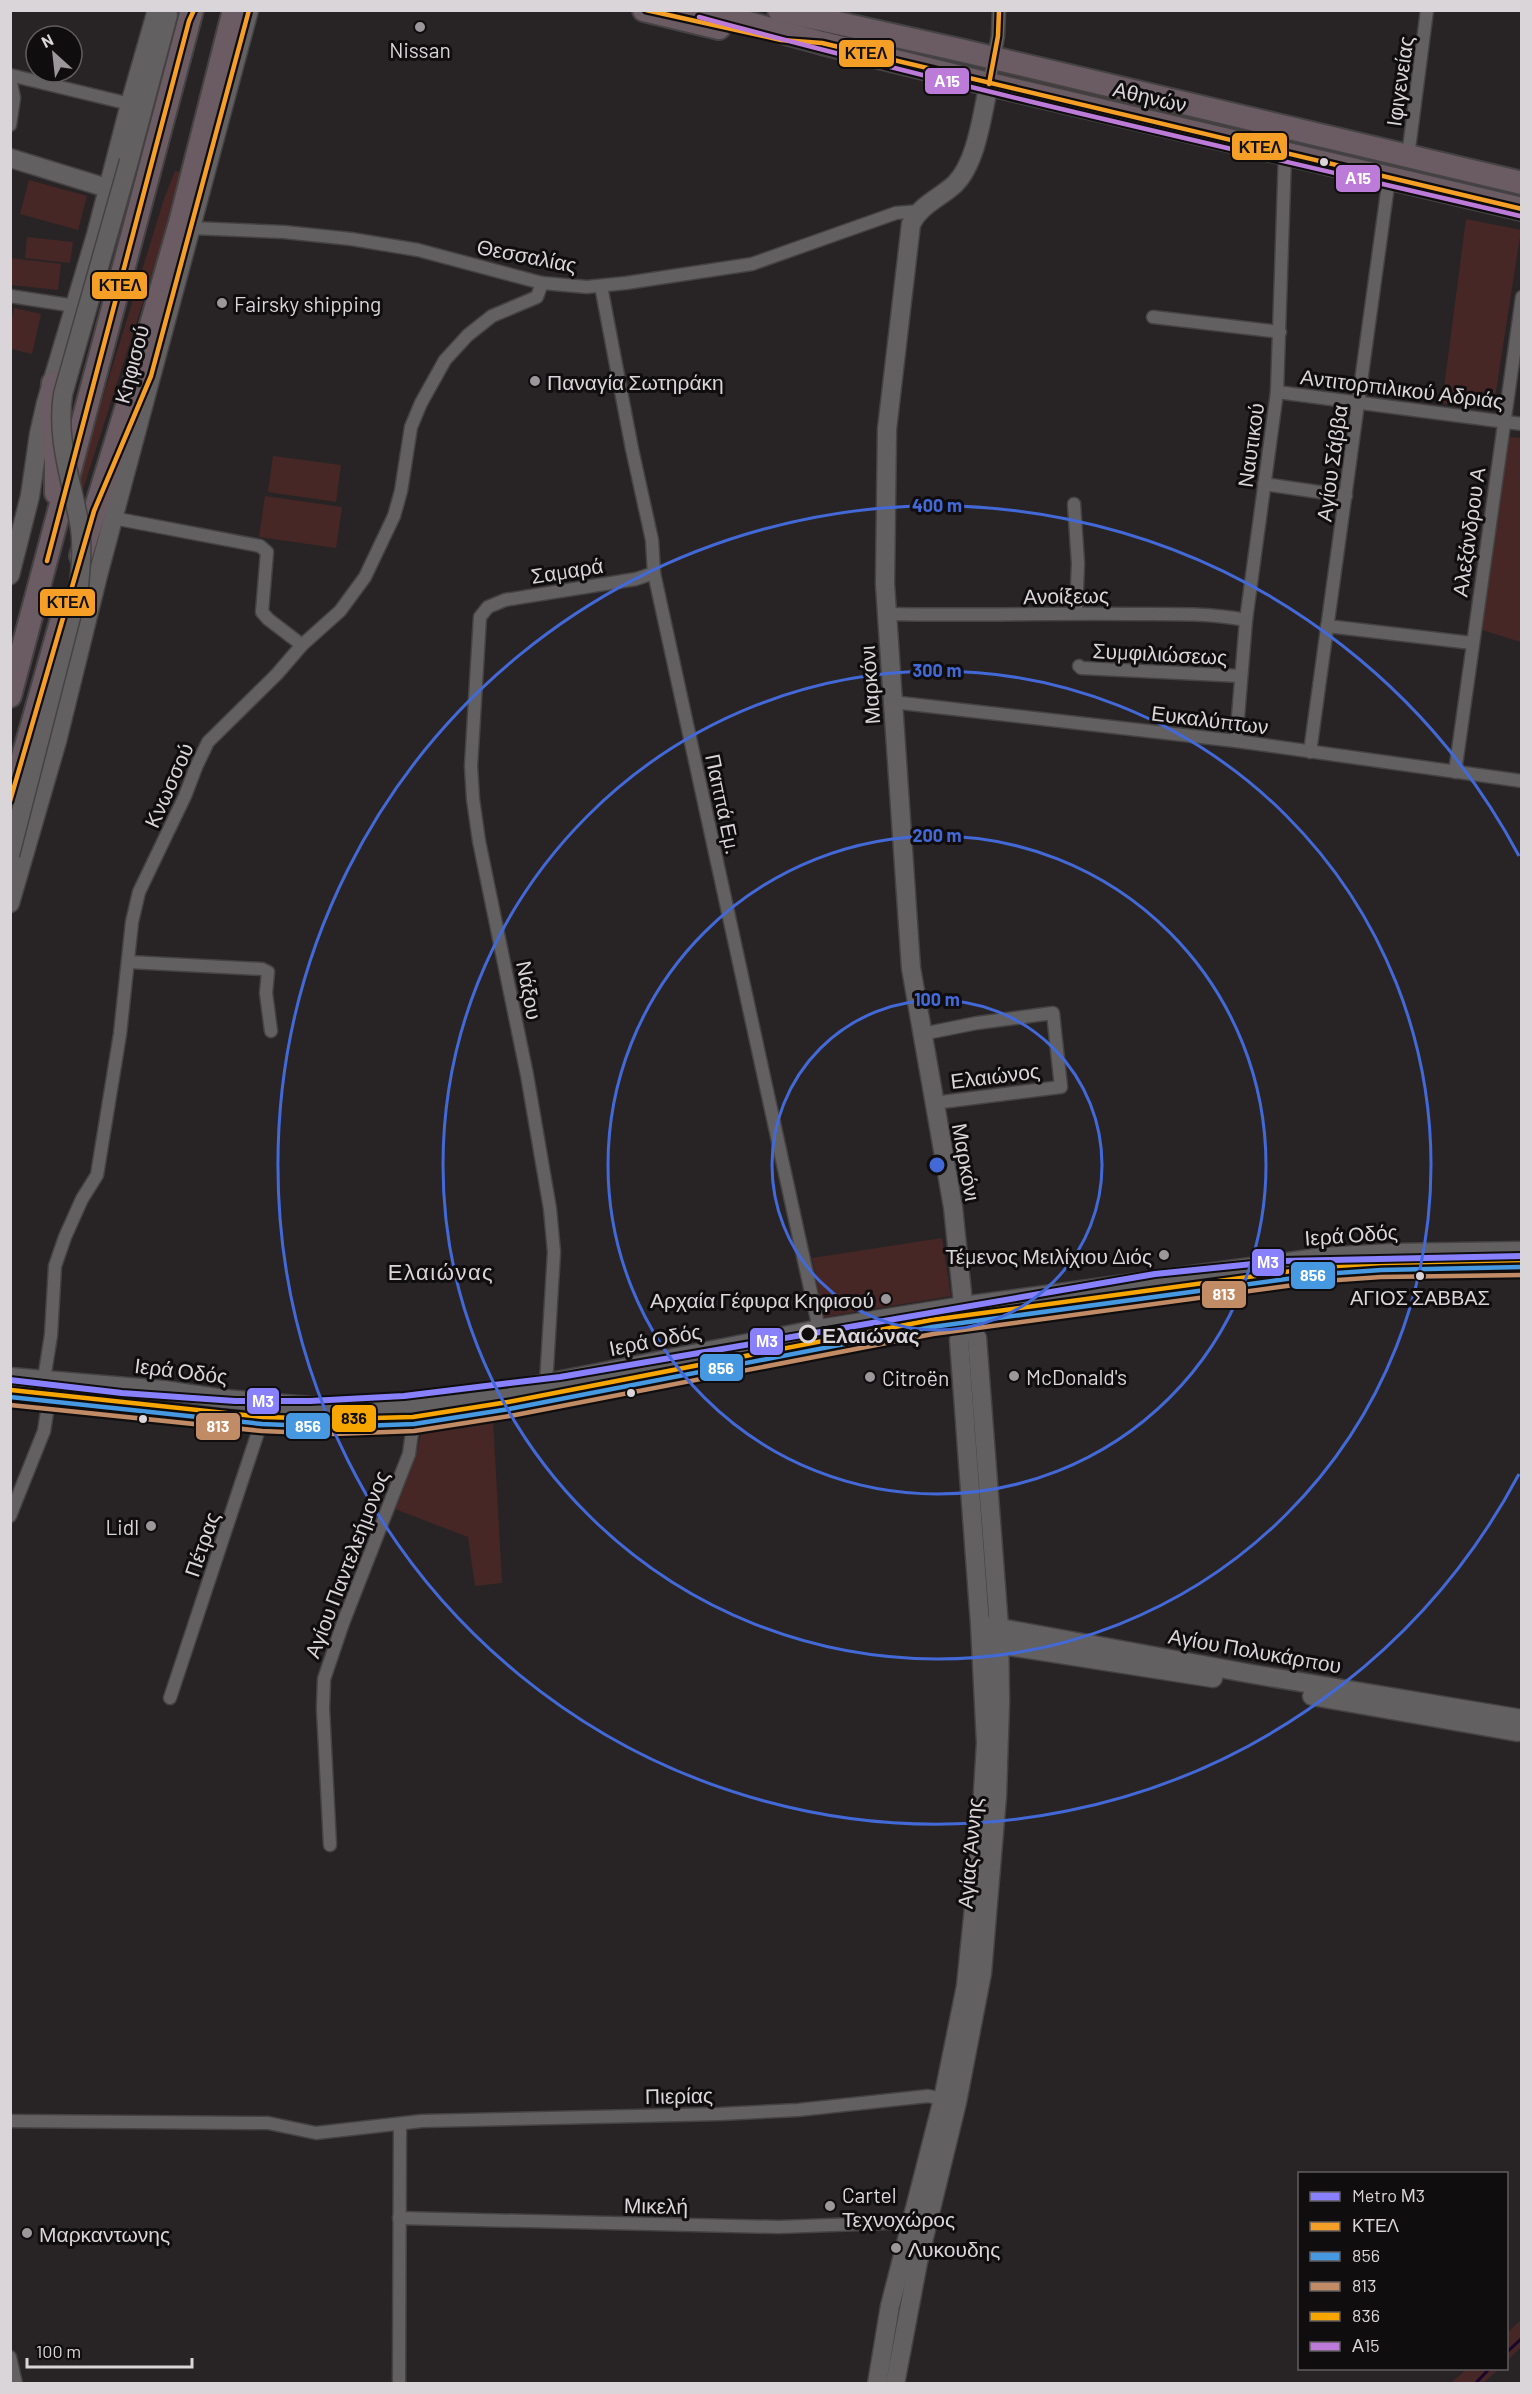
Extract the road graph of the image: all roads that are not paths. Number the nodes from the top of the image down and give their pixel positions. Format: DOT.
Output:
graph roads {
  1 [pos="157,10"];
  2 [pos="234,10"];
  3 [pos="249,10"];
  4 [pos="644,10"];
  5 [pos="701,10"];
  6 [pos="779,10"];
  7 [pos="798,10"];
  8 [pos="999,10"];
  9 [pos="1427,10"];
  10 [pos="186,13"];
  11 [pos="825,20"];
  12 [pos="822,43"];
  13 [pos="995,59"];
  14 [pos="10,77"];
  15 [pos="989,84"];
  16 [pos="130,104"];
  17 [pos="10,125"];
  18 [pos="1285,154"];
  19 [pos="1408,156"];
  20 [pos="10,158"];
  21 [pos="1389,178"];
  22 [pos="1521,183"];
  23 [pos="107,188"];
  24 [pos="1521,209"];
  25 [pos="920,211"];
  26 [pos="191,228"];
  27 [pos="542,283"];
  28 [pos="602,286"];
  29 [pos="10,296"];
  30 [pos="1521,297"];
  31 [pos="75,306"];
  32 [pos="1153,317"];
  33 [pos="1281,332"];
  34 [pos="151,376"];
  35 [pos="53,383"];
  36 [pos="1277,392"];
  37 [pos="1359,403"];
  38 [pos="1504,421"];
  39 [pos="1521,424"];
  40 [pos="1264,484"];
  41 [pos="1346,496"];
  42 [pos="1074,504"];
  43 [pos="103,515"];
  44 [pos="54,534"];
  45 [pos="654,573"];
  46 [pos="10,575"];
  47 [pos="488,607"];
  48 [pos="1076,613"];
  49 [pos="887,614"];
  50 [pos="1246,620"];
  51 [pos="1328,626"];
  52 [pos="1472,643"];
  53 [pos="302,645"];
  54 [pos="1079,666"];
  55 [pos="1241,676"];
  56 [pos="10,696"];
  57 [pos="892,702"];
  58 [pos="1236,741"];
  59 [pos="1310,752"];
  60 [pos="1455,772"];
  61 [pos="1521,781"];
  62 [pos="10,803"];
  63 [pos="10,855"];
  64 [pos="10,903"];
  65 [pos="129,962"];
  66 [pos="272,1031"];
  67 [pos="922,1034"];
  68 [pos="934,1103"];
  69 [pos="1521,1251"];
  70 [pos="1521,1267"];
  71 [pos="964,1314"];
  72 [pos="819,1329"];
  73 [pos="10,1377"];
  74 [pos="44,1379"];
  75 [pos="546,1384"];
  76 [pos="10,1397"];
  77 [pos="49,1399"];
  78 [pos="268,1402"];
  79 [pos="415,1415"];
  80 [pos="262,1424"];
  81 [pos="10,1516"];
  82 [pos="981,1633"];
  83 [pos="999,1636"];
  84 [pos="170,1698"];
  85 [pos="1521,1719"];
  86 [pos="1521,1731"];
  87 [pos="330,1845"];
  88 [pos="950,2101"];
  89 [pos="10,2121"];
  90 [pos="400,2124"];
  91 [pos="399,2218"];
  92 [pos="912,2222"];
  93 [pos="10,2357"];
  94 [pos="16,2384"];
  95 [pos="399,2384"];
  96 [pos="877,2384"];
  97 [pos="895,2384"];
  1 -- 16 [label="main road"];
  2 -- 43 [label="highway"];
  3 -- 26 [label="main road, Κηφισού"];
  4 -- 12 [label="highway"];
  5 -- 12 [label="highway, Αθηνών"];
  6 -- 11 [label="highway, Αθηνών"];
  7 -- 11 [label="highway"];
  8 -- 13 [label="street"];
  9 -- 19 [label="street, Ιφιγενείας"];
  10 -- 44 [label="highway"];
  10 -- 63 [label="main road, bridge"];
  11 -- 13 [label="highway, Αθηνών"];
  12 -- 15 [label="highway, Αθηνών"];
  13 -- 15 [label="street"];
  13 -- 19 [label="highway, Αθηνών"];
  14 -- 16 [label="street"];
  14 -- 17 [label="street"];
  15 -- 18 [label="highway, Αθηνών"];
  15 -- 25 [label="main road"];
  16 -- 23 [label="main road"];
  18 -- 21 [label="highway, Αθηνών"];
  18 -- 33 [label="street, Ναυτικού"];
  19 -- 22 [label="highway, Αθηνών"];
  20 -- 23 [label="main road"];
  21 -- 24 [label="highway, Αθηνών"];
  21 -- 37 [label="street, Αγίου Σάββα"];
  23 -- 31 [label="main road"];
  25 -- 28 [label="street, Θεσσαλίας"];
  25 -- 49 [label="main road, Μαρκόνι"];
  26 -- 27 [label="street, Θεσσαλίας"];
  26 -- 34 [label="main road, Κηφισού"];
  27 -- 28 [label="street, Θεσσαλίας"];
  27 -- 53 [label="street, Κνωσσού"];
  28 -- 45 [label="street, Παππά Εμ."];
  29 -- 31 [label="street"];
  30 -- 38 [label="street, Αλεξάνδρου Α"];
  31 -- 35 [label="main road"];
  32 -- 33 [label="street"];
  33 -- 36 [label="street, Ναυτικού"];
  34 -- 43 [label="highway"];
  35 -- 44 [label="highway"];
  35 -- 46 [label="main road"];
  36 -- 37 [label="street, Αντιτορπιλικού Αδριάς"];
  36 -- 40 [label="street, Ναυτικού"];
  37 -- 38 [label="street, Αντιτορπιλικού Αδριάς"];
  37 -- 41 [label="street, Αγίου Σάββα"];
  38 -- 39 [label="street, Αντιτορπιλικού Αδριάς"];
  38 -- 52 [label="street, Αλεξάνδρου Α"];
  40 -- 41 [label="street"];
  40 -- 50 [label="street, Ναυτικού"];
  41 -- 51 [label="street, Αγίου Σάββα"];
  42 -- 48 [label="street"];
  43 -- 53 [label="street"];
  43 -- 62 [label="highway"];
  43 -- 64 [label="main road"];
  44 -- 56 [label="highway"];
  45 -- 47 [label="street, Σαμαρά"];
  45 -- 72 [label="street, Παππά Εμ."];
  47 -- 75 [label="street, Νάξου"];
  48 -- 49 [label="street, Ανοίξεως"];
  48 -- 50 [label="street, Ανοίξεως"];
  49 -- 57 [label="main road, Μαρκόνι"];
  50 -- 55 [label="street, Ναυτικού"];
  51 -- 52 [label="street"];
  51 -- 59 [label="street, Αγίου Σάββα"];
  52 -- 60 [label="street, Αλεξάνδρου Α"];
  53 -- 65 [label="street, Κνωσσού"];
  54 -- 55 [label="street, Συμφιλιώσεως"];
  55 -- 58 [label="street, Ναυτικού"];
  57 -- 58 [label="street, Ευκαλύπτων"];
  57 -- 67 [label="main road, Μαρκόνι"];
  58 -- 59 [label="street, Ευκαλύπτων"];
  59 -- 60 [label="street, Ευκαλύπτων"];
  60 -- 61 [label="street, Ευκαλύπτων"];
  65 -- 66 [label="street"];
  65 -- 74 [label="street, Κνωσσού"];
  67 -- 68 [label="main road, Μαρκόνι"];
  67 -- 68 [label="street, Ελαιώνος"];
  68 -- 71 [label="main road, Μαρκόνι"];
  69 -- 71 [label="main road, Ιερά Οδός"];
  70 -- 71 [label="main road, Ιερά Οδός"];
  71 -- 72 [label="main road, Ιερά Οδός"];
  71 -- 79 [label="main road, Ιερά Οδός"];
  71 -- 82 [label="main road, Αγίας Άννης"];
  71 -- 83 [label="main road, Αγίας Άννης"];
  72 -- 75 [label="main road, Ιερά Οδός"];
  73 -- 74 [label="main road, Ιερά Οδός"];
  74 -- 78 [label="main road, Ιερά Οδός"];
  75 -- 79 [label="main road, Ιερά Οδός"];
  76 -- 77 [label="main road, Ιερά Οδός"];
  77 -- 80 [label="main road, Ιερά Οδός"];
  77 -- 81 [label="street"];
  78 -- 79 [label="main road, Ιερά Οδός"];
  78 -- 80 [label="street, Πέτρας"];
  79 -- 80 [label="main road, Ιερά Οδός"];
  79 -- 87 [label="street, Αγίου Παντελεήμονος"];
  80 -- 84 [label="street, Πέτρας"];
  82 -- 83 [label="main road, Αγίου Πολυκάρπου"];
  82 -- 88 [label="main road, Αγίας Άννης"];
  83 -- 85 [label="main road, Αγίου Πολυκάρπου"];
  83 -- 86 [label="main road, Αγίου Πολυκάρπου"];
  83 -- 88 [label="main road, Αγίας Άννης"];
  88 -- 90 [label="street, Πιερίας"];
  88 -- 92 [label="main road, Αγίας Άννης"];
  88 -- 97 [label="main road, Αγίας Άννης"];
  89 -- 90 [label="street, Πιερίας"];
  90 -- 91 [label="street"];
  91 -- 92 [label="street, Μικελή"];
  91 -- 95 [label="street"];
  92 -- 96 [label="main road, Αγίας Άννης"];
  93 -- 94 [label="street"];
}
